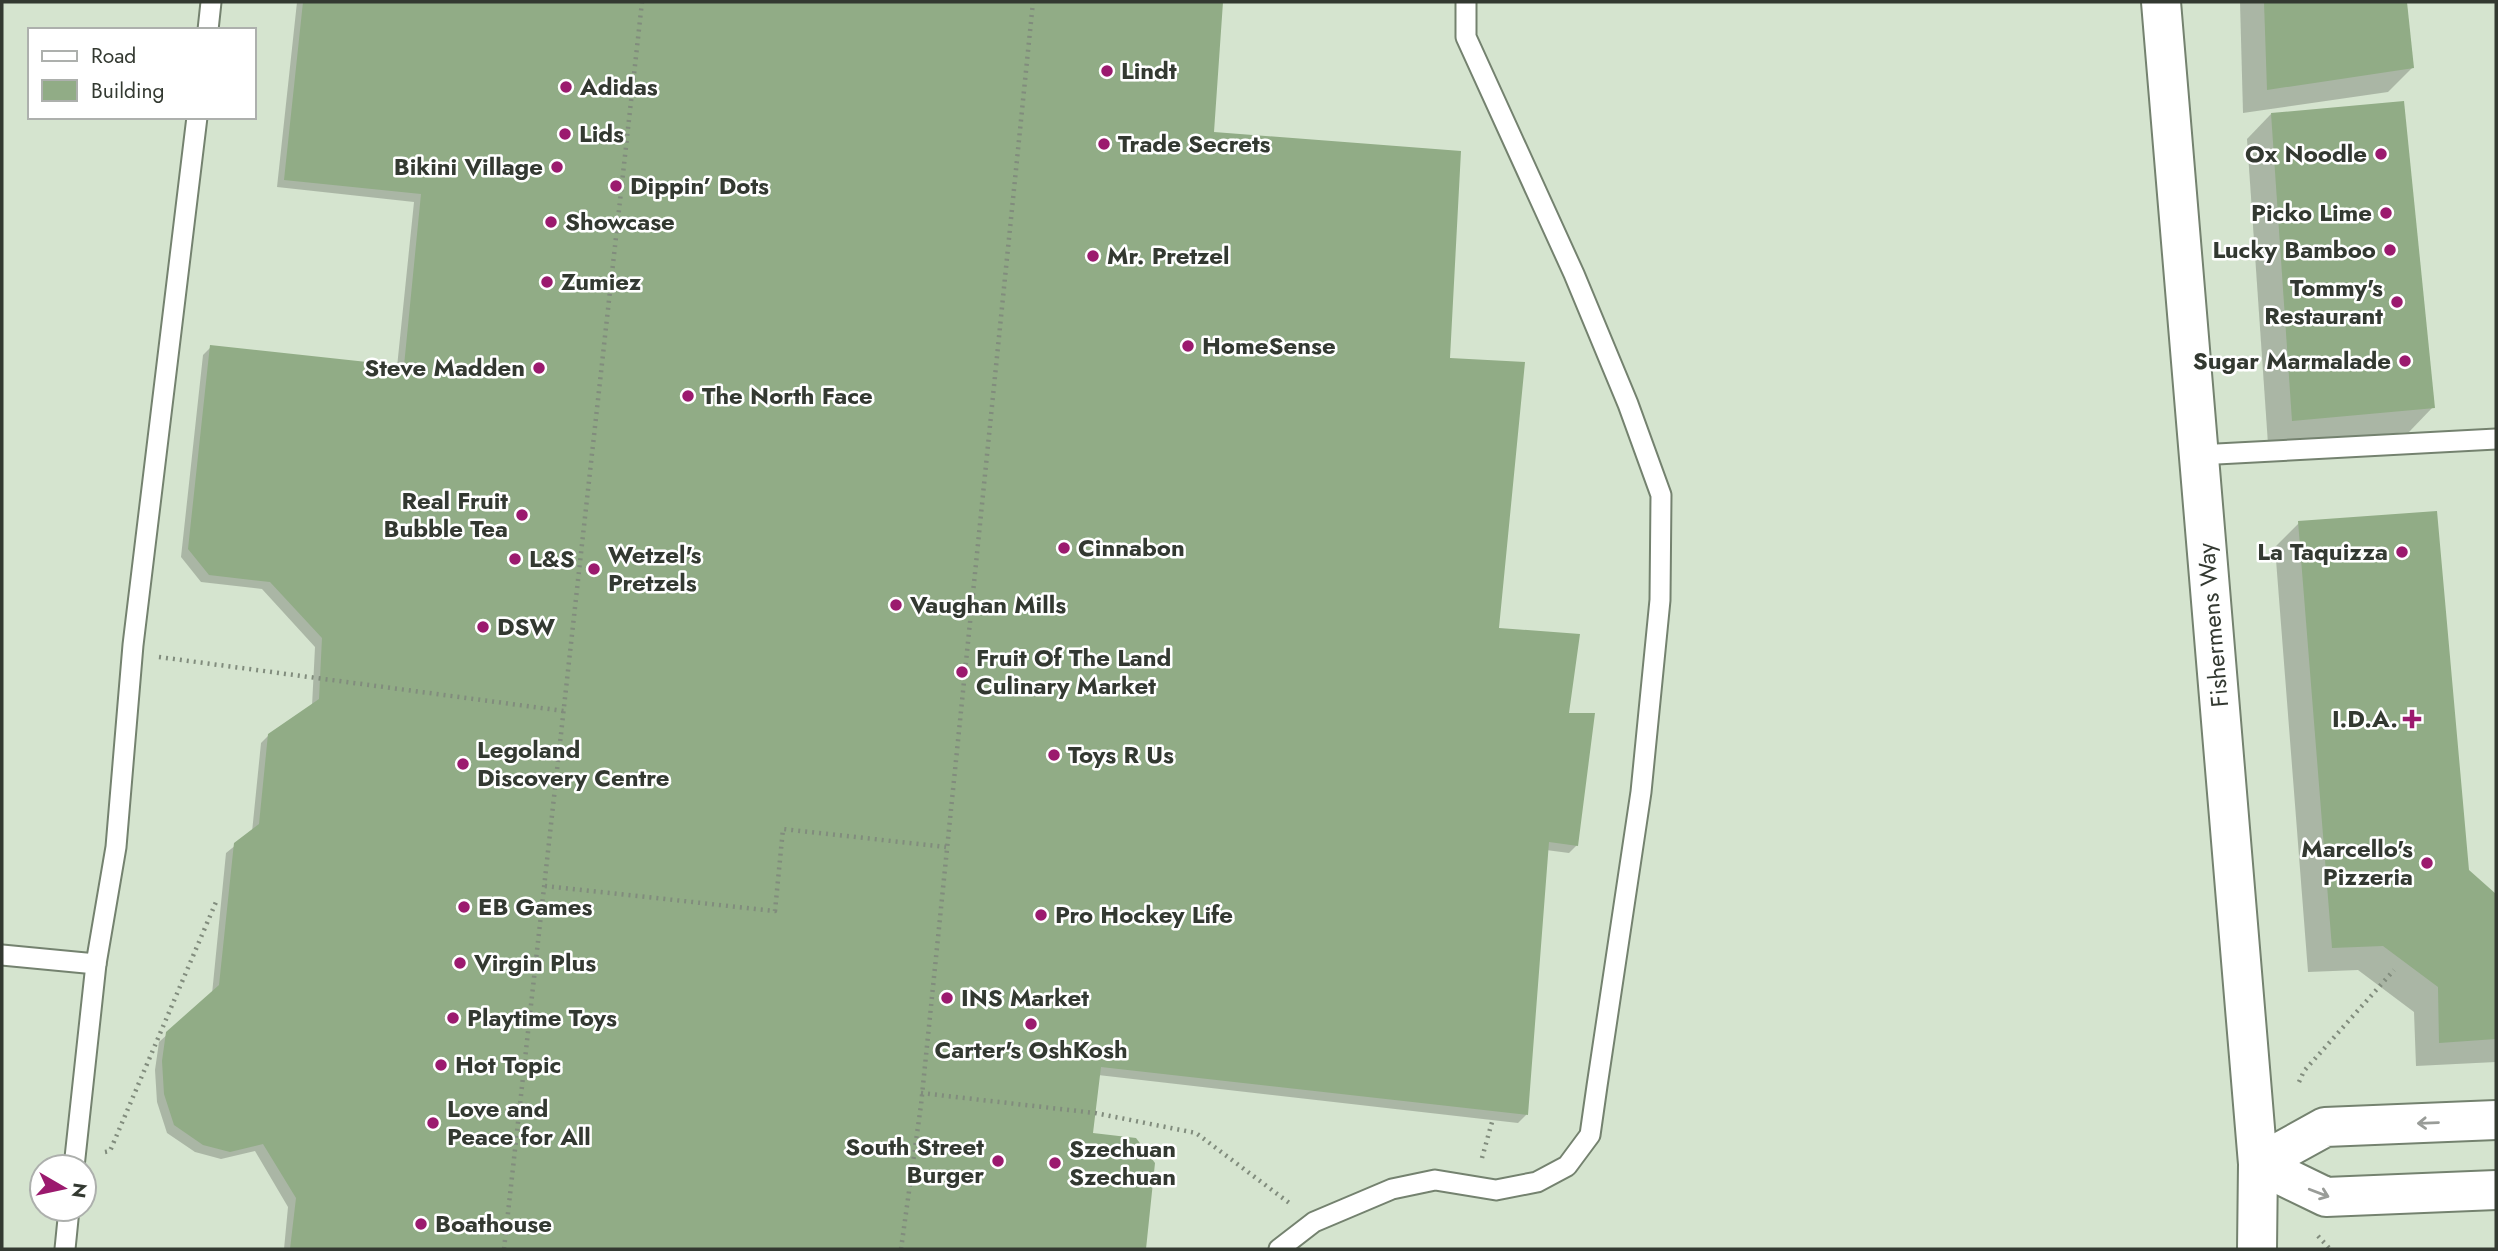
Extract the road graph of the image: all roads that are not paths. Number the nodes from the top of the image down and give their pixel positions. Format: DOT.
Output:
graph roads {
  1 [pos="211,2"];
  2 [pos="1466,2"];
  3 [pos="2161,2"];
  4 [pos="208,28"];
  5 [pos="197,119"];
  6 [pos="2496,439"];
  7 [pos="2198,455"];
  8 [pos="2,955"];
  9 [pos="96,964"];
  10 [pos="2496,1120"];
  11 [pos="75,1153"];
  12 [pos="2258,1164"];
  13 [pos="2496,1190"];
  14 [pos="68,1223"];
  15 [pos="65,1249"];
  16 [pos="1279,1249"];
  17 [pos="2257,1249"];
  1 -- 4 [label="lane"];
  2 -- 16 [label="lane"];
  3 -- 7 [label="street, Fishermens Way"];
  5 -- 9 [label="lane"];
  6 -- 7 [label="lane"];
  7 -- 12 [label="street, Fishermens Way"];
  8 -- 9 [label="lane"];
  9 -- 11 [label="lane"];
  10 -- 12 [label="street, one-way"];
  12 -- 13 [label="street, one-way"];
  12 -- 17 [label="street, Fishermens Way"];
  14 -- 15 [label="lane"];
}
